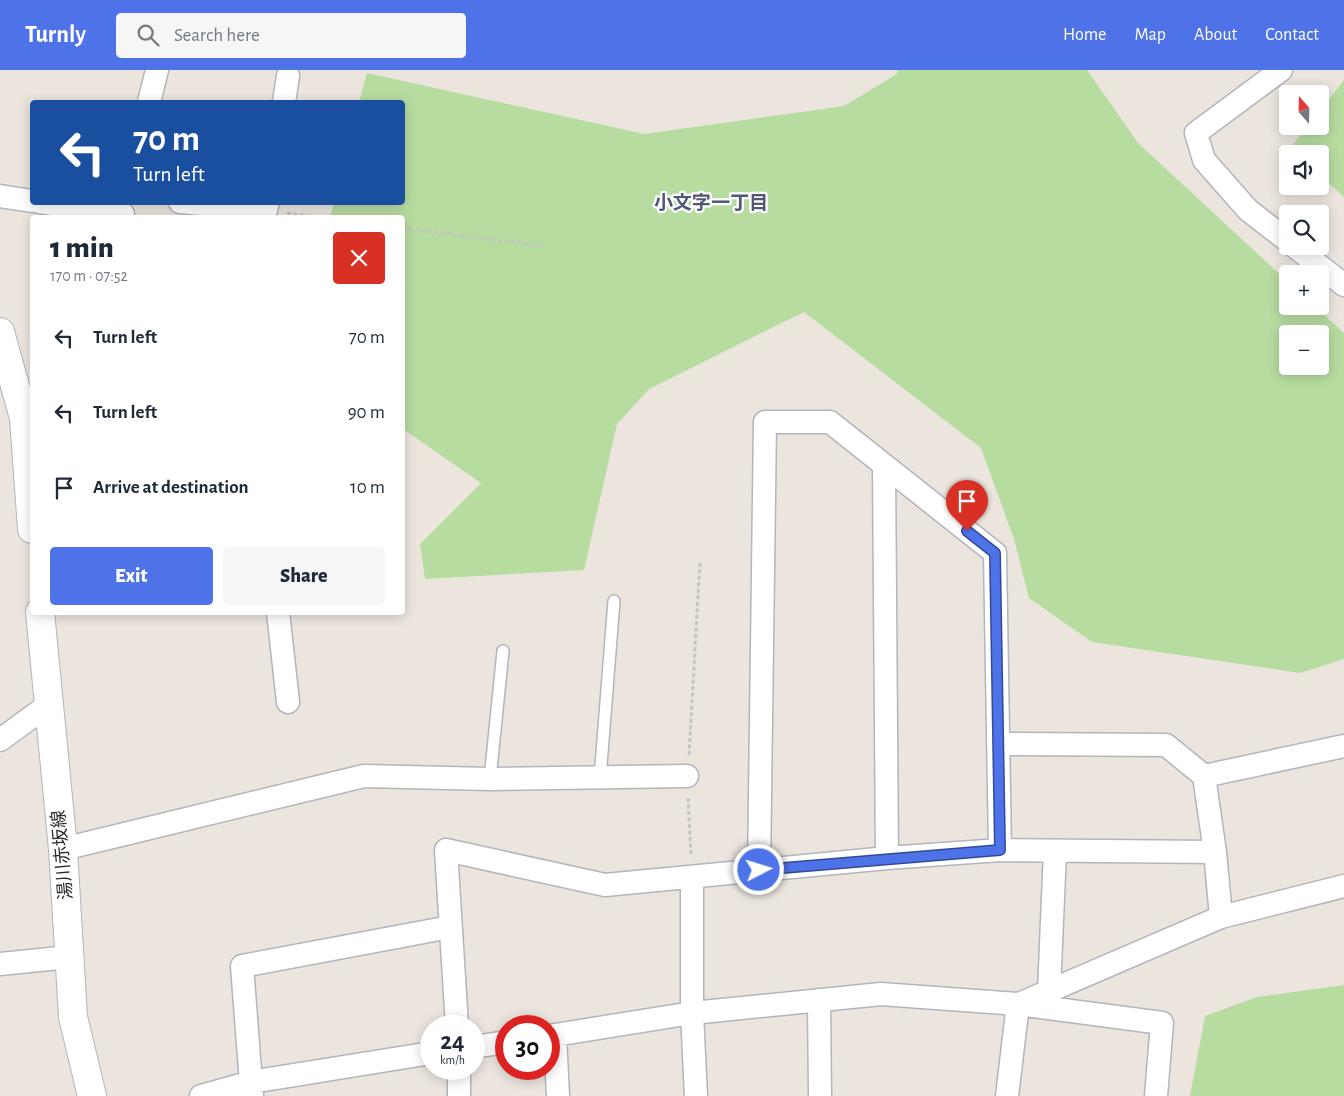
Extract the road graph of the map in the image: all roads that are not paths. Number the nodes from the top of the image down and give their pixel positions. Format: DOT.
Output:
graph roads {
  1 [pos="157,70"];
  2 [pos="1281,70"];
  3 [pos="288,76"];
  4 [pos="150,100"];
  5 [pos="284,100"];
  6 [pos="0,196"];
  7 [pos="30,202"];
  8 [pos="67,205"];
  9 [pos="245,205"];
  10 [pos="267,206"];
  11 [pos="124,211"];
  12 [pos="1279,234"];
  13 [pos="1306,255"];
  14 [pos="1344,285"];
  15 [pos="0,332"];
  16 [pos="29,450"];
  17 [pos="884,465"];
  18 [pos="30,476"];
  19 [pos="614,601"];
  20 [pos="40,615"];
  21 [pos="278,615"];
  22 [pos="503,651"];
  23 [pos="288,702"];
  24 [pos="48,705"];
  25 [pos="0,740"];
  26 [pos="998,744"];
  27 [pos="1344,746"];
  28 [pos="687,776"];
  29 [pos="1204,776"];
  30 [pos="600,778"];
  31 [pos="490,779"];
  32 [pos="63,849"];
  33 [pos="1000,850"];
  34 [pos="1055,851"];
  35 [pos="1216,852"];
  36 [pos="887,858"];
  37 [pos="759,870"];
  38 [pos="692,877"];
  39 [pos="1344,886"];
  40 [pos="1222,917"];
  41 [pos="450,927"];
  42 [pos="69,957"];
  43 [pos="0,964"];
  44 [pos="1049,991"];
  45 [pos="819,1000"];
  46 [pos="1018,1004"];
  47 [pos="692,1013"];
  48 [pos="456,1015"];
  49 [pos="560,1035"];
  50 [pos="420,1055"];
  51 [pos="459,1080"];
  52 [pos="556,1080"];
  53 [pos="251,1089"];
  54 [pos="92,1096"];
  55 [pos="201,1096"];
  56 [pos="459,1096"];
  57 [pos="558,1096"];
  58 [pos="696,1096"];
  59 [pos="820,1096"];
  60 [pos="1007,1096"];
  61 [pos="1156,1096"];
  1 -- 4 [label="street"];
  2 -- 12 [label="street"];
  3 -- 5 [label="street"];
  6 -- 7 [label="street"];
  8 -- 11 [label="street"];
  9 -- 10 [label="street"];
  13 -- 14 [label="street"];
  15 -- 16 [label="main road"];
  16 -- 18 [label="main road"];
  17 -- 26 [label="street"];
  17 -- 36 [label="street"];
  17 -- 37 [label="street"];
  19 -- 30 [label="lane"];
  20 -- 24 [label="main road, 湯川赤坂線"];
  21 -- 23 [label="street"];
  22 -- 31 [label="lane"];
  24 -- 25 [label="street"];
  24 -- 32 [label="main road, 湯川赤坂線"];
  26 -- 29 [label="street"];
  26 -- 33 [label="street"];
  27 -- 29 [label="street"];
  28 -- 30 [label="street"];
  29 -- 35 [label="street"];
  30 -- 31 [label="street"];
  31 -- 32 [label="street"];
  32 -- 42 [label="main road, 湯川赤坂線"];
  33 -- 34 [label="street"];
  33 -- 36 [label="street"];
  34 -- 35 [label="street"];
  34 -- 44 [label="street"];
  35 -- 40 [label="street"];
  36 -- 37 [label="street"];
  37 -- 38 [label="street"];
  38 -- 41 [label="street"];
  38 -- 47 [label="street"];
  39 -- 40 [label="street"];
  40 -- 44 [label="street"];
  41 -- 48 [label="street"];
  41 -- 53 [label="street"];
  42 -- 43 [label="street"];
  42 -- 54 [label="main road, 湯川赤坂線"];
  44 -- 46 [label="street"];
  45 -- 46 [label="street"];
  45 -- 47 [label="street"];
  45 -- 59 [label="street"];
  46 -- 60 [label="street"];
  46 -- 61 [label="street"];
  47 -- 49 [label="street"];
  47 -- 58 [label="street"];
  50 -- 53 [label="street"];
  51 -- 56 [label="street"];
  52 -- 57 [label="street"];
  53 -- 55 [label="street"];
}
